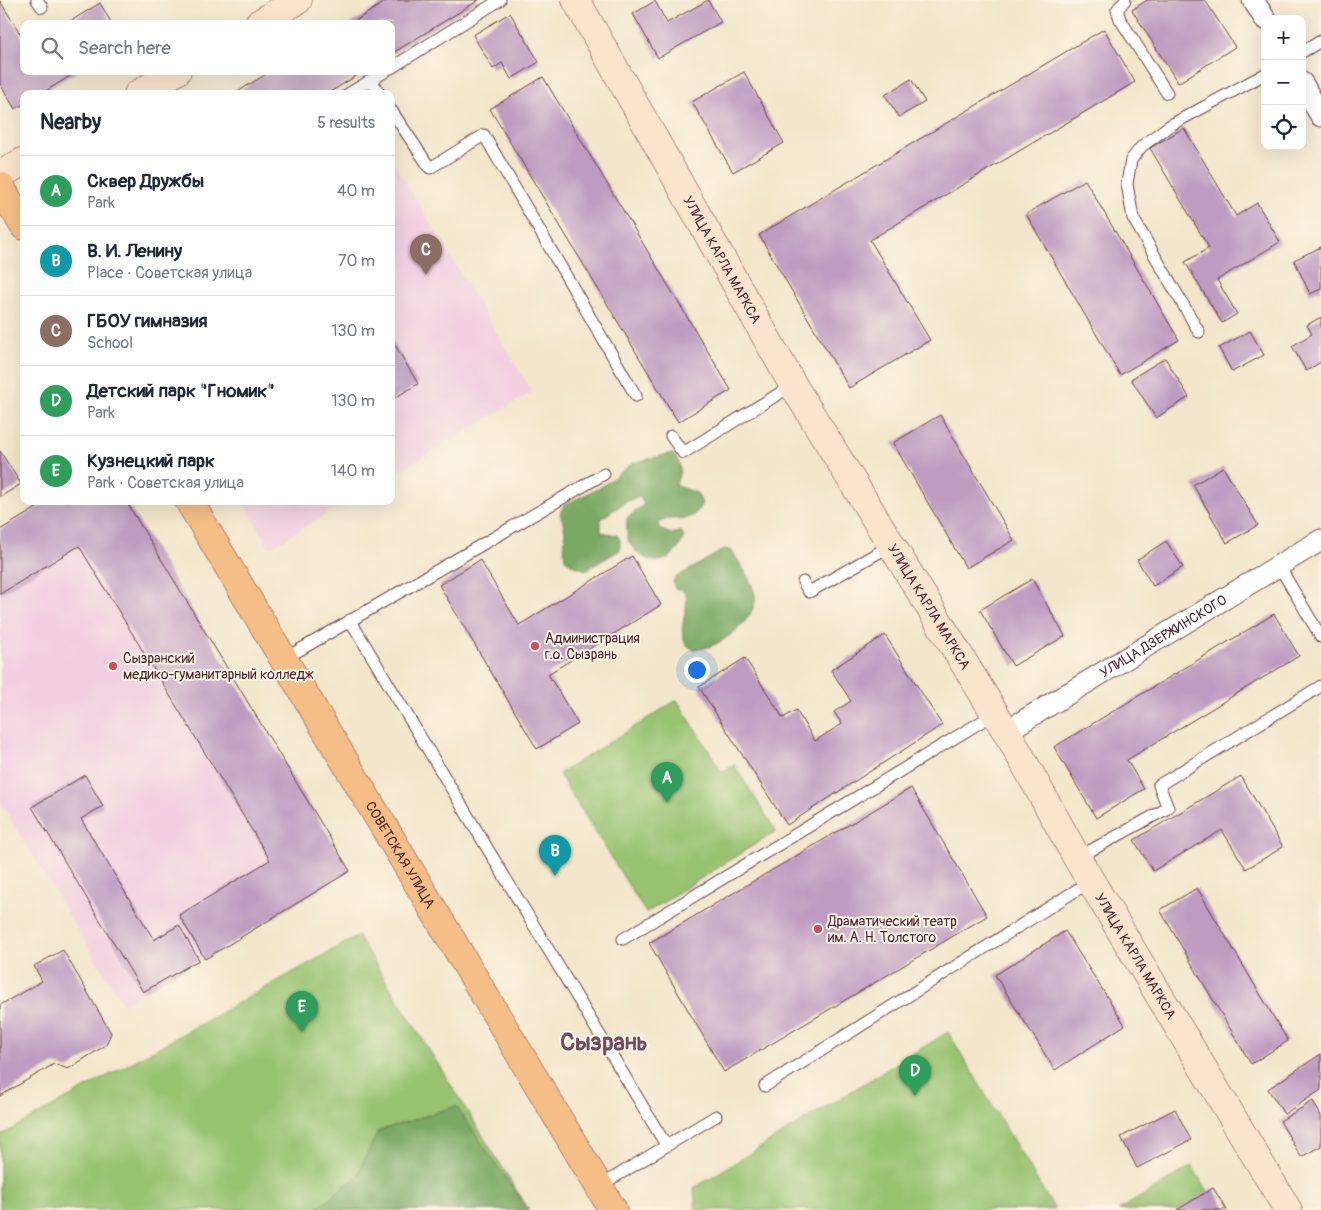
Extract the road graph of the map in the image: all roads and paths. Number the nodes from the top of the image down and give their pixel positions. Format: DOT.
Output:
graph roads {
  1 [pos="298,0"];
  2 [pos="500,0"];
  3 [pos="576,0"];
  4 [pos="1125,0"];
  5 [pos="1254,0"];
  6 [pos="1263,15"];
  7 [pos="265,20"];
  8 [pos="1321,41"];
  9 [pos="1306,50"];
  10 [pos="395,66"];
  11 [pos="170,75"];
  12 [pos="379,75"];
  13 [pos="1261,76"];
  14 [pos="371,80"];
  15 [pos="145,90"];
  16 [pos="355,90"];
  17 [pos="377,90"];
  18 [pos="1306,90"];
  19 [pos="1167,93"];
  20 [pos="395,116"];
  21 [pos="1321,116"];
  22 [pos="20,163"];
  23 [pos="0,175"];
  24 [pos="0,186"];
  25 [pos="20,219"];
  26 [pos="1199,332"];
  27 [pos="793,385"];
  28 [pos="636,396"];
  29 [pos="671,436"];
  30 [pos="604,474"];
  31 [pos="191,505"];
  32 [pos="1321,540"];
  33 [pos="890,546"];
  34 [pos="1279,566"];
  35 [pos="803,582"];
  36 [pos="350,620"];
  37 [pos="1321,637"];
  38 [pos="284,659"];
  39 [pos="1321,686"];
  40 [pos="1000,723"];
  41 [pos="1084,870"];
  42 [pos="623,939"];
  43 [pos="765,1086"];
  44 [pos="716,1116"];
  45 [pos="666,1145"];
  46 [pos="598,1187"];
  47 [pos="613,1210"];
  48 [pos="1288,1210"];
  1 -- 7 [label="street"];
  2 -- 10 [label="lane"];
  3 -- 27 [label="street, УЛИЦА КАРЛА МАРКСА"];
  4 -- 19 [label="lane"];
  5 -- 6 [label="street"];
  8 -- 9 [label="lane"];
  11 -- 15 [label="street"];
  12 -- 14 [label="lane"];
  13 -- 26 [label="lane"];
  14 -- 16 [label="lane"];
  14 -- 17 [label="lane"];
  18 -- 21 [label="street"];
  20 -- 28 [label="lane"];
  22 -- 23 [label="street"];
  24 -- 25 [label="main road"];
  27 -- 29 [label="lane"];
  27 -- 33 [label="street, УЛИЦА КАРЛА МАРКСА"];
  30 -- 36 [label="lane"];
  31 -- 38 [label="main road, СОВЕТСКАЯ УЛИЦА"];
  32 -- 34 [label="street, УЛИЦА ДЗЕРЖИНСКОГО"];
  33 -- 35 [label="lane"];
  33 -- 40 [label="street, УЛИЦА КАРЛА МАРКСА"];
  34 -- 37 [label="lane"];
  34 -- 40 [label="street, УЛИЦА ДЗЕРЖИНСКОГО"];
  36 -- 38 [label="lane"];
  36 -- 45 [label="lane"];
  38 -- 46 [label="main road, СОВЕТСКАЯ УЛИЦА"];
  39 -- 41 [label="lane"];
  40 -- 41 [label="street, УЛИЦА КАРЛА МАРКСА"];
  40 -- 42 [label="lane"];
  41 -- 43 [label="lane"];
  41 -- 48 [label="street, УЛИЦА КАРЛА МАРКСА"];
  44 -- 45 [label="lane"];
  45 -- 46 [label="lane"];
  46 -- 47 [label="main road, СОВЕТСКАЯ УЛИЦА"];
}
